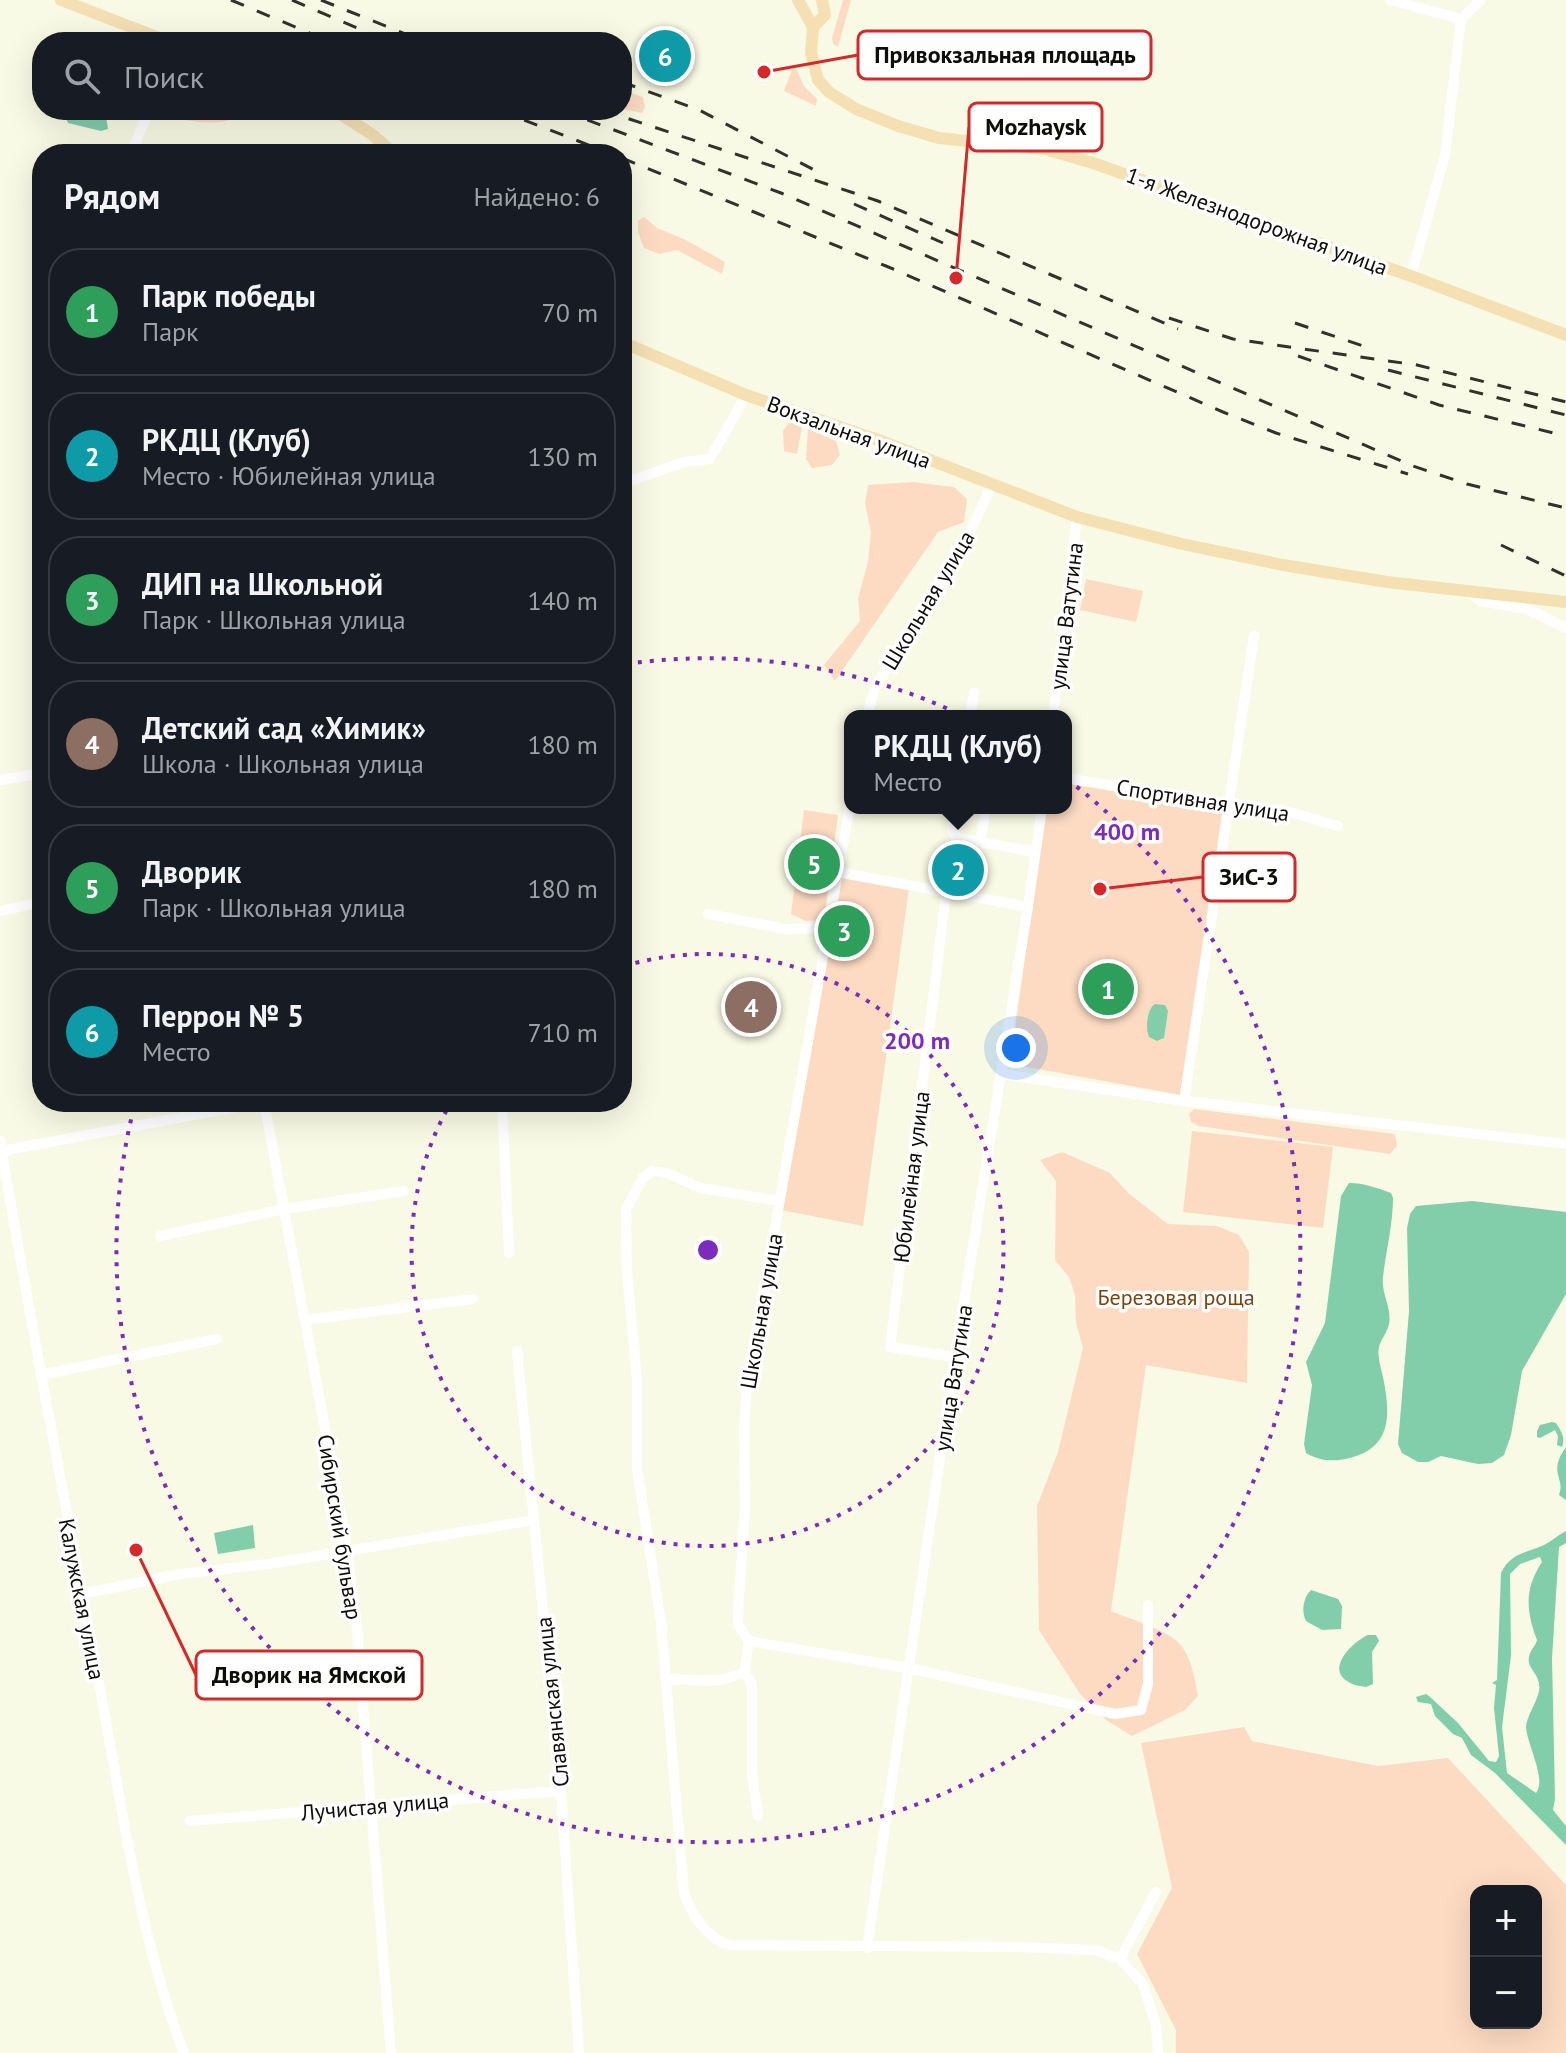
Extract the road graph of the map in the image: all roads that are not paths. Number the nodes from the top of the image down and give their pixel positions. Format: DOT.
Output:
graph roads {
  1 [pos="61,0"];
  2 [pos="1390,0"];
  3 [pos="1481,0"];
  4 [pos="813,9"];
  5 [pos="1461,19"];
  6 [pos="144,32"];
  7 [pos="145,120"];
  8 [pos="350,120"];
  9 [pos="135,144"];
  10 [pos="383,144"];
  11 [pos="1411,276"];
  12 [pos="1566,335"];
  13 [pos="632,346"];
  14 [pos="746,395"];
  15 [pos="632,480"];
  16 [pos="992,485"];
  17 [pos="1077,517"];
  18 [pos="1469,590"];
  19 [pos="1566,602"];
  20 [pos="1566,628"];
  21 [pos="1254,636"];
  22 [pos="974,693"];
  23 [pos="869,710"];
  24 [pos="971,710"];
  25 [pos="1054,710"];
  26 [pos="32,775"];
  27 [pos="1072,779"];
  28 [pos="0,780"];
  29 [pos="1229,805"];
  30 [pos="848,814"];
  31 [pos="954,814"];
  32 [pos="985,814"];
  33 [pos="1041,814"];
  34 [pos="1338,826"];
  35 [pos="980,842"];
  36 [pos="1035,852"];
  37 [pos="837,872"];
  38 [pos="946,894"];
  39 [pos="32,904"];
  40 [pos="1028,907"];
  41 [pos="0,911"];
  42 [pos="708,914"];
  43 [pos="827,928"];
  44 [pos="1002,1074"];
  45 [pos="1184,1101"];
  46 [pos="203,1112"];
  47 [pos="265,1112"];
  48 [pos="502,1112"];
  49 [pos="1566,1144"];
  50 [pos="1,1146"];
  51 [pos="404,1191"];
  52 [pos="779,1201"];
  53 [pos="284,1209"];
  54 [pos="160,1236"];
  55 [pos="509,1253"];
  56 [pos="473,1299"];
  57 [pos="305,1320"];
  58 [pos="217,1339"];
  59 [pos="517,1351"];
  60 [pos="955,1357"];
  61 [pos="40,1375"];
  62 [pos="534,1520"];
  63 [pos="347,1552"];
  64 [pos="81,1594"];
  65 [pos="1148,1605"];
  66 [pos="749,1641"];
  67 [pos="908,1668"];
  68 [pos="744,1672"];
  69 [pos="666,1679"];
  70 [pos="561,1791"];
  71 [pos="369,1807"];
  72 [pos="758,1816"];
  73 [pos="190,1821"];
  74 [pos="1156,1892"];
  75 [pos="867,1948"];
  76 [pos="1120,1959"];
  77 [pos="184,2053"];
  78 [pos="391,2053"];
  79 [pos="579,2053"];
  80 [pos="1158,2053"];
  1 -- 6 [label="main road"];
  2 -- 5 [label="street"];
  3 -- 5 [label="street"];
  4 -- 11 [label="main road, 1-я Железнодорожная улица"];
  5 -- 11 [label="street"];
  7 -- 9 [label="street"];
  8 -- 10 [label="main road"];
  11 -- 12 [label="main road, 1-я Железнодорожная улица"];
  13 -- 14 [label="main road, Вокзальная улица"];
  14 -- 15 [label="street"];
  14 -- 16 [label="main road, Вокзальная улица"];
  16 -- 17 [label="main road, Вокзальная улица"];
  16 -- 23 [label="street, Школьная улица"];
  17 -- 18 [label="main road, Вокзальная улица"];
  17 -- 25 [label="street, улица Ватутина"];
  18 -- 19 [label="main road, Вокзальная улица"];
  18 -- 20 [label="street"];
  21 -- 29 [label="street"];
  22 -- 24 [label="street"];
  26 -- 28 [label="street"];
  27 -- 29 [label="street, Спортивная улица"];
  29 -- 34 [label="street, Спортивная улица"];
  29 -- 45 [label="street"];
  30 -- 37 [label="street, Школьная улица"];
  31 -- 35 [label="street"];
  32 -- 35 [label="street"];
  33 -- 36 [label="street, улица Ватутина"];
  35 -- 36 [label="street"];
  36 -- 40 [label="street, улица Ватутина"];
  37 -- 38 [label="street"];
  37 -- 43 [label="street, Школьная улица"];
  38 -- 40 [label="street"];
  38 -- 60 [label="street, Юбилейная улица"];
  39 -- 41 [label="street"];
  40 -- 44 [label="street, улица Ватутина"];
  42 -- 43 [label="street"];
  43 -- 52 [label="street, Школьная улица"];
  44 -- 45 [label="street"];
  44 -- 60 [label="street, улица Ватутина"];
  45 -- 49 [label="street"];
  46 -- 50 [label="street"];
  47 -- 53 [label="street, Сибирский бульвар"];
  48 -- 55 [label="street"];
  50 -- 61 [label="street, Калужская улица"];
  51 -- 53 [label="street"];
  52 -- 66 [label="street, Школьная улица"];
  52 -- 69 [label="street"];
  53 -- 54 [label="street"];
  53 -- 57 [label="street, Сибирский бульвар"];
  56 -- 57 [label="street"];
  57 -- 63 [label="street, Сибирский бульвар"];
  58 -- 61 [label="street"];
  59 -- 62 [label="street, Славянская улица"];
  60 -- 67 [label="street, улица Ватутина"];
  61 -- 64 [label="street, Калужская улица"];
  62 -- 63 [label="street"];
  62 -- 70 [label="street, Славянская улица"];
  63 -- 64 [label="street"];
  63 -- 71 [label="street, Сибирский бульвар"];
  64 -- 77 [label="street, Калужская улица"];
  65 -- 67 [label="street"];
  66 -- 67 [label="street"];
  66 -- 68 [label="street, Школьная улица"];
  67 -- 75 [label="street, улица Ватутина"];
  68 -- 69 [label="street"];
  68 -- 72 [label="street, Школьная улица"];
  69 -- 75 [label="street"];
  70 -- 71 [label="street, Лучистая улица"];
  70 -- 79 [label="street, Славянская улица"];
  71 -- 73 [label="street, Лучистая улица"];
  71 -- 78 [label="street, Сибирский бульвар"];
  74 -- 76 [label="street"];
  75 -- 76 [label="street"];
  76 -- 80 [label="street"];
}
